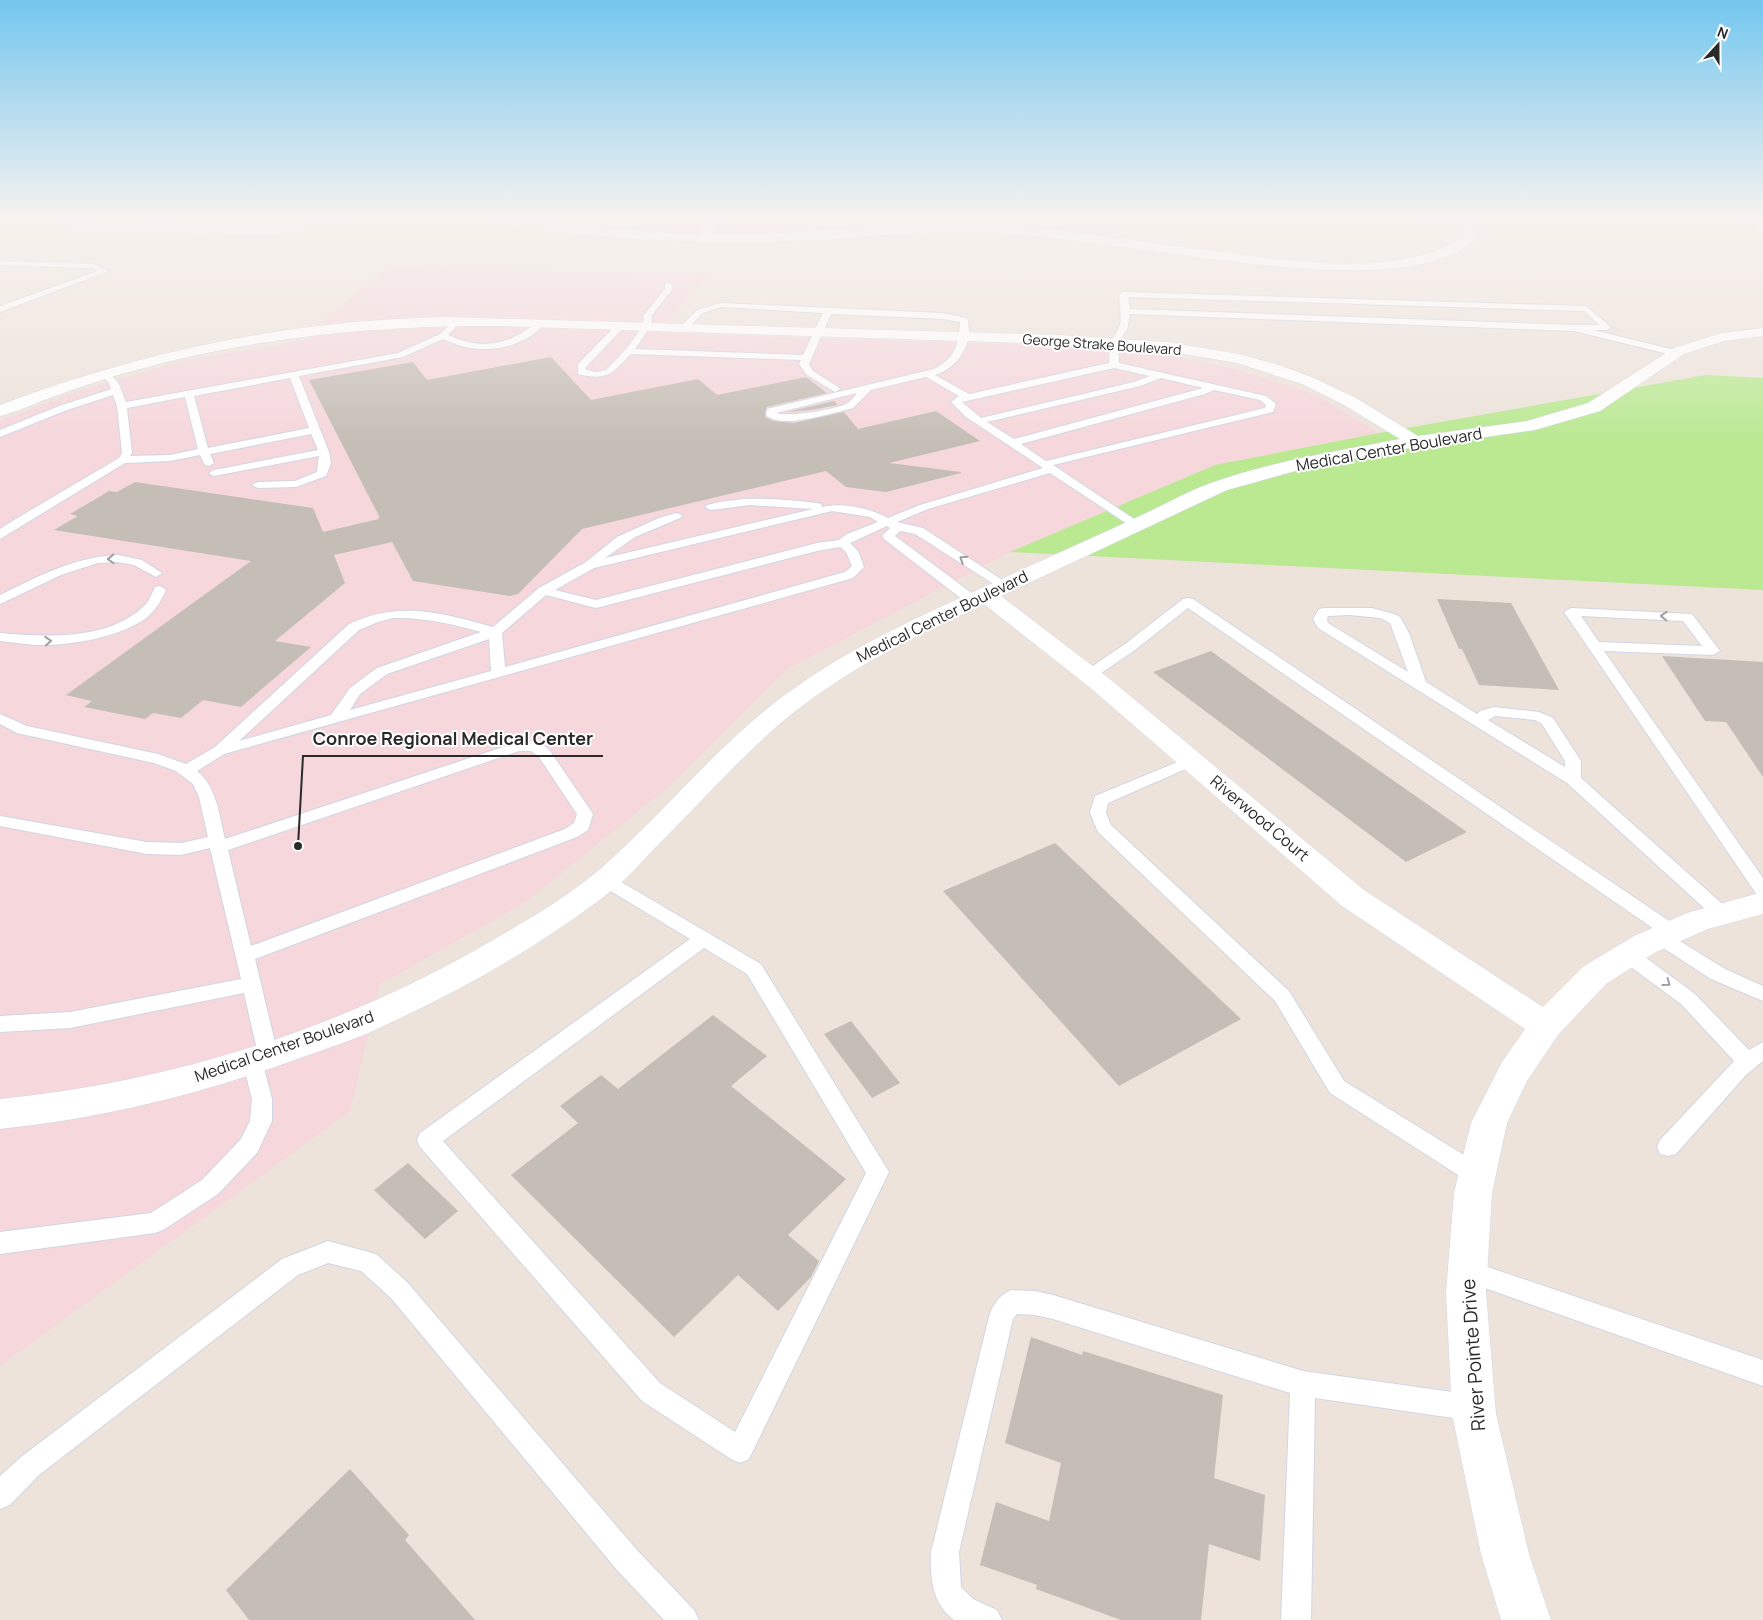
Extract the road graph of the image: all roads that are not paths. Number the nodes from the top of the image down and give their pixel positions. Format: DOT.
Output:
graph roads {
  1 [pos="51,291"];
  2 [pos="668,291"];
  3 [pos="0,309"];
  4 [pos="828,311"];
  5 [pos="1126,311"];
  6 [pos="456,322"];
  7 [pos="541,323"];
  8 [pos="621,325"];
  9 [pos="647,326"];
  10 [pos="684,327"];
  11 [pos="1574,328"];
  12 [pos="818,332"];
  13 [pos="1763,332"];
  14 [pos="444,336"];
  15 [pos="965,336"];
  16 [pos="1114,342"];
  17 [pos="629,351"];
  18 [pos="1676,353"];
  19 [pos="807,358"];
  20 [pos="1114,365"];
  21 [pos="104,373"];
  22 [pos="927,374"];
  23 [pos="294,375"];
  24 [pos="1160,375"];
  25 [pos="1212,386"];
  26 [pos="868,388"];
  27 [pos="835,389"];
  28 [pos="116,391"];
  29 [pos="189,394"];
  30 [pos="968,397"];
  31 [pos="122,406"];
  32 [pos="3,408"];
  33 [pos="979,421"];
  34 [pos="315,430"];
  35 [pos="0,434"];
  36 [pos="1415,442"];
  37 [pos="1012,443"];
  38 [pos="324,452"];
  39 [pos="204,453"];
  40 [pos="123,460"];
  41 [pos="1048,467"];
  42 [pos="214,473"];
  43 [pos="228,480"];
  44 [pos="258,485"];
  45 [pos="1095,497"];
  46 [pos="711,507"];
  47 [pos="832,508"];
  48 [pos="676,516"];
  49 [pos="18,522"];
  50 [pos="892,524"];
  51 [pos="0,525"];
  52 [pos="1136,525"];
  53 [pos="0,535"];
  54 [pos="844,543"];
  55 [pos="590,564"];
  56 [pos="156,572"];
  57 [pos="160,590"];
  58 [pos="544,591"];
  59 [pos="987,593"];
  60 [pos="0,600"];
  61 [pos="495,632"];
  62 [pos="0,637"];
  63 [pos="1594,646"];
  64 [pos="498,674"];
  65 [pos="1090,675"];
  66 [pos="1420,685"];
  67 [pos="0,718"];
  68 [pos="336,719"];
  69 [pos="1479,721"];
  70 [pos="218,751"];
  71 [pos="1192,760"];
  72 [pos="186,771"];
  73 [pos="1573,779"];
  74 [pos="0,821"];
  75 [pos="218,844"];
  76 [pos="605,880"];
  77 [pos="1763,891"];
  78 [pos="1763,903"];
  79 [pos="1722,914"];
  80 [pos="1666,935"];
  81 [pos="702,940"];
  82 [pos="1627,954"];
  83 [pos="244,956"];
  84 [pos="251,984"];
  85 [pos="1763,994"];
  86 [pos="0,1024"];
  87 [pos="1546,1026"];
  88 [pos="1755,1056"];
  89 [pos="260,1058"];
  90 [pos="0,1114"];
  91 [pos="1668,1147"];
  92 [pos="1477,1175"];
  93 [pos="0,1243"];
  94 [pos="1467,1271"];
  95 [pos="1763,1373"];
  96 [pos="1303,1384"];
  97 [pos="1474,1408"];
  98 [pos="0,1495"];
  99 [pos="684,1620"];
  100 [pos="987,1620"];
  101 [pos="1296,1620"];
  102 [pos="1526,1620"];
  1 -- 3 [label="lane"];
  2 -- 9 [label="lane"];
  4 -- 10 [label="lane"];
  4 -- 12 [label="lane"];
  4 -- 15 [label="lane"];
  5 -- 11 [label="lane"];
  5 -- 11 [label="lane"];
  5 -- 16 [label="lane"];
  6 -- 7 [label="street, George Strake Boulevard"];
  6 -- 14 [label="lane"];
  6 -- 21 [label="street, George Strake Boulevard"];
  7 -- 8 [label="street, George Strake Boulevard"];
  7 -- 14 [label="lane"];
  8 -- 9 [label="street, George Strake Boulevard"];
  8 -- 17 [label="lane"];
  9 -- 10 [label="street, George Strake Boulevard"];
  9 -- 17 [label="lane"];
  10 -- 12 [label="street, George Strake Boulevard"];
  11 -- 18 [label="lane"];
  12 -- 15 [label="street, George Strake Boulevard"];
  12 -- 19 [label="lane"];
  13 -- 18 [label="street, Medical Center Boulevard"];
  14 -- 23 [label="lane"];
  15 -- 16 [label="street, George Strake Boulevard"];
  15 -- 22 [label="lane"];
  16 -- 20 [label="lane"];
  16 -- 36 [label="street, George Strake Boulevard"];
  17 -- 19 [label="lane"];
  18 -- 36 [label="street, Medical Center Boulevard"];
  19 -- 27 [label="lane"];
  20 -- 24 [label="lane"];
  20 -- 30 [label="lane"];
  21 -- 28 [label="lane"];
  21 -- 32 [label="street, George Strake Boulevard"];
  22 -- 26 [label="lane"];
  22 -- 30 [label="lane"];
  23 -- 29 [label="lane"];
  23 -- 34 [label="lane"];
  24 -- 25 [label="lane"];
  24 -- 33 [label="lane"];
  25 -- 37 [label="lane"];
  25 -- 41 [label="lane"];
  26 -- 26 [label="lane"];
  28 -- 31 [label="lane"];
  28 -- 35 [label="lane"];
  29 -- 31 [label="lane"];
  29 -- 39 [label="lane"];
  30 -- 33 [label="lane"];
  31 -- 40 [label="lane"];
  33 -- 37 [label="lane"];
  34 -- 38 [label="lane"];
  34 -- 39 [label="lane"];
  36 -- 52 [label="street, Medical Center Boulevard"];
  37 -- 41 [label="lane"];
  38 -- 42 [label="lane"];
  38 -- 44 [label="lane"];
  39 -- 40 [label="lane"];
  39 -- 42 [label="lane"];
  40 -- 49 [label="lane"];
  41 -- 45 [label="lane"];
  41 -- 50 [label="lane"];
  42 -- 43 [label="lane"];
  45 -- 52 [label="lane"];
  46 -- 47 [label="lane"];
  47 -- 50 [label="lane"];
  47 -- 55 [label="lane"];
  48 -- 55 [label="lane"];
  49 -- 51 [label="lane"];
  49 -- 53 [label="lane"];
  50 -- 54 [label="lane"];
  59 -- 50 [label="lane, one-way"];
  50 -- 59 [label="lane"];
  52 -- 59 [label="street, Medical Center Boulevard"];
  54 -- 58 [label="lane"];
  54 -- 64 [label="lane"];
  55 -- 58 [label="lane"];
  56 -- 60 [label="lane, one-way"];
  62 -- 57 [label="lane, one-way"];
  58 -- 61 [label="lane"];
  59 -- 65 [label="street, Riverwood Court"];
  59 -- 76 [label="street, Medical Center Boulevard"];
  61 -- 64 [label="lane"];
  61 -- 68 [label="lane"];
  61 -- 70 [label="lane"];
  63 -- 63 [label="lane, one-way"];
  63 -- 77 [label="lane"];
  64 -- 68 [label="lane"];
  65 -- 71 [label="street, Riverwood Court"];
  65 -- 80 [label="lane"];
  66 -- 66 [label="lane"];
  66 -- 69 [label="lane"];
  67 -- 72 [label="lane"];
  68 -- 70 [label="lane"];
  69 -- 73 [label="lane"];
  69 -- 73 [label="lane"];
  70 -- 72 [label="lane"];
  71 -- 87 [label="street, Riverwood Court"];
  71 -- 92 [label="lane"];
  72 -- 75 [label="lane"];
  73 -- 79 [label="lane"];
  74 -- 75 [label="lane"];
  75 -- 83 [label="lane"];
  75 -- 83 [label="lane"];
  76 -- 81 [label="lane"];
  76 -- 89 [label="street, Medical Center Boulevard"];
  78 -- 79 [label="street, River Pointe Drive"];
  79 -- 80 [label="street, River Pointe Drive"];
  80 -- 82 [label="street, River Pointe Drive"];
  80 -- 85 [label="lane"];
  81 -- 81 [label="lane"];
  82 -- 87 [label="street, River Pointe Drive"];
  82 -- 88 [label="lane, one-way"];
  83 -- 84 [label="lane"];
  84 -- 86 [label="lane"];
  84 -- 89 [label="lane"];
  87 -- 92 [label="street, River Pointe Drive"];
  88 -- 91 [label="lane"];
  89 -- 90 [label="street, Medical Center Boulevard"];
  89 -- 93 [label="lane"];
  92 -- 94 [label="street, River Pointe Drive"];
  94 -- 95 [label="lane"];
  94 -- 97 [label="street, River Pointe Drive"];
  96 -- 97 [label="lane"];
  96 -- 100 [label="lane"];
  96 -- 101 [label="lane"];
  97 -- 102 [label="street, River Pointe Drive"];
  98 -- 99 [label="lane"];
}
